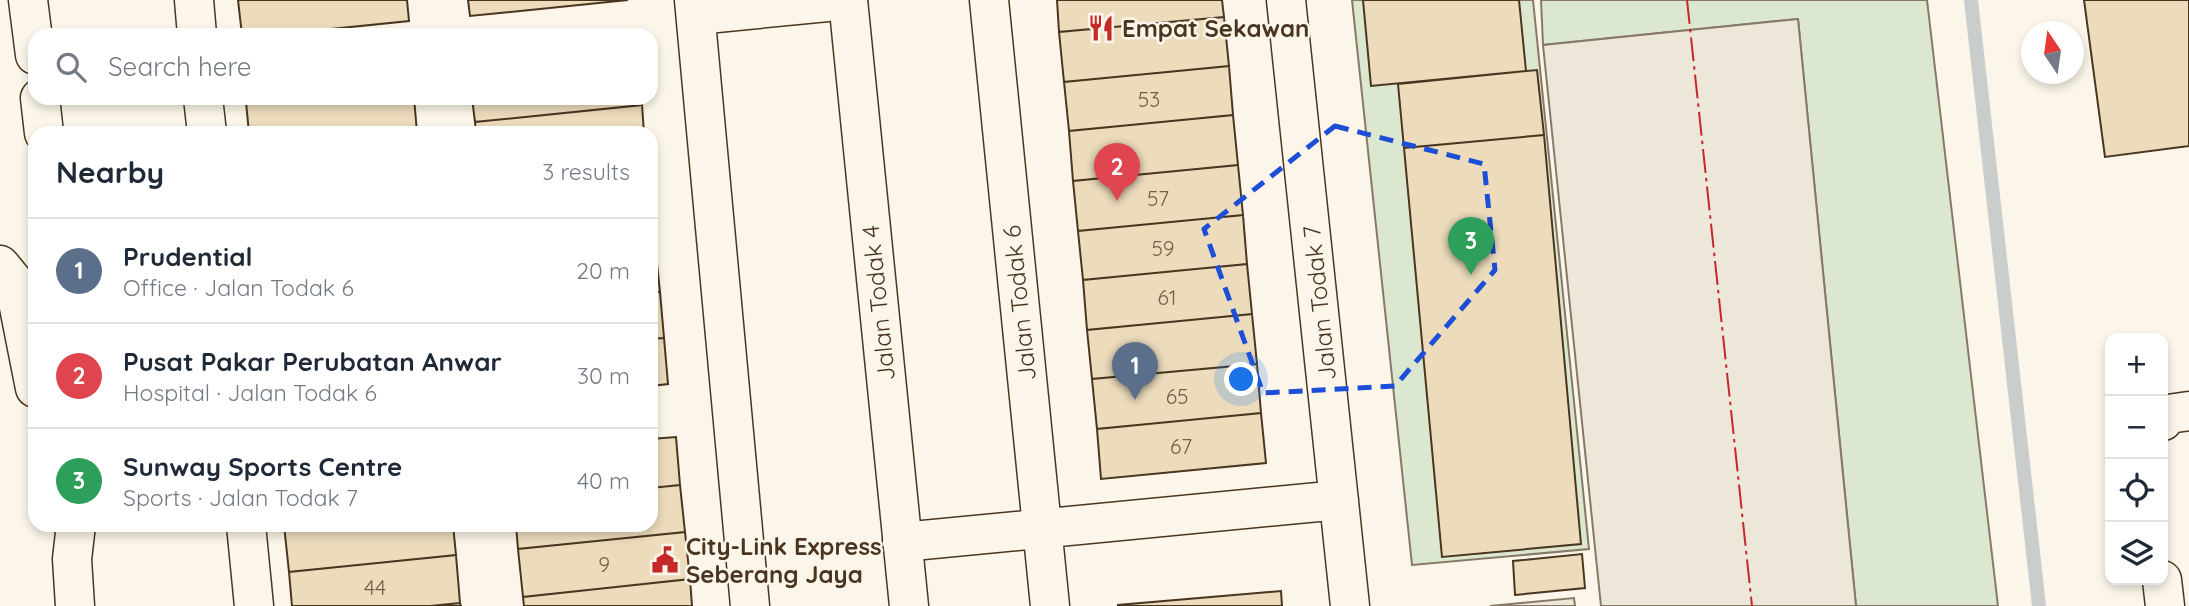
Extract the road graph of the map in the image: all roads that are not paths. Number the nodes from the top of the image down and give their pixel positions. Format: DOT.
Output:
graph roads {
  1 [pos="9,0"];
  2 [pos="28,0"];
  3 [pos="194,0"];
  4 [pos="848,0"];
  5 [pos="989,0"];
  6 [pos="1286,0"];
  7 [pos="695,7"];
  8 [pos="0,19"];
  9 [pos="32,28"];
  10 [pos="196,28"];
  11 [pos="41,105"];
  12 [pos="205,105"];
  13 [pos="43,126"];
  14 [pos="206,126"];
  15 [pos="0,265"];
  16 [pos="28,353"];
  17 [pos="2189,411"];
  18 [pos="2168,414"];
  19 [pos="1339,500"];
  20 [pos="1042,528"];
  21 [pos="247,532"];
  22 [pos="70,536"];
  23 [pos="902,542"];
  24 [pos="2163,585"];
  25 [pos="75,606"];
  26 [pos="254,606"];
  27 [pos="750,606"];
  28 [pos="909,606"];
  29 [pos="1050,606"];
  30 [pos="1350,606"];
  31 [pos="2165,606"];
  1 -- 8 [label="street"];
  2 -- 9 [label="street"];
  3 -- 10 [label="street"];
  4 -- 7 [label="street"];
  4 -- 23 [label="street, Jalan Todak 4"];
  5 -- 20 [label="street, Jalan Todak 6"];
  6 -- 19 [label="street, Jalan Todak 7"];
  7 -- 27 [label="street"];
  11 -- 13 [label="street"];
  12 -- 14 [label="street"];
  15 -- 16 [label="street"];
  17 -- 18 [label="street"];
  19 -- 20 [label="street"];
  19 -- 30 [label="street, Jalan Todak 7"];
  20 -- 23 [label="street"];
  20 -- 29 [label="street, Jalan Todak 6"];
  21 -- 26 [label="street"];
  22 -- 25 [label="street"];
  23 -- 28 [label="street, Jalan Todak 4"];
  24 -- 31 [label="street"];
}
